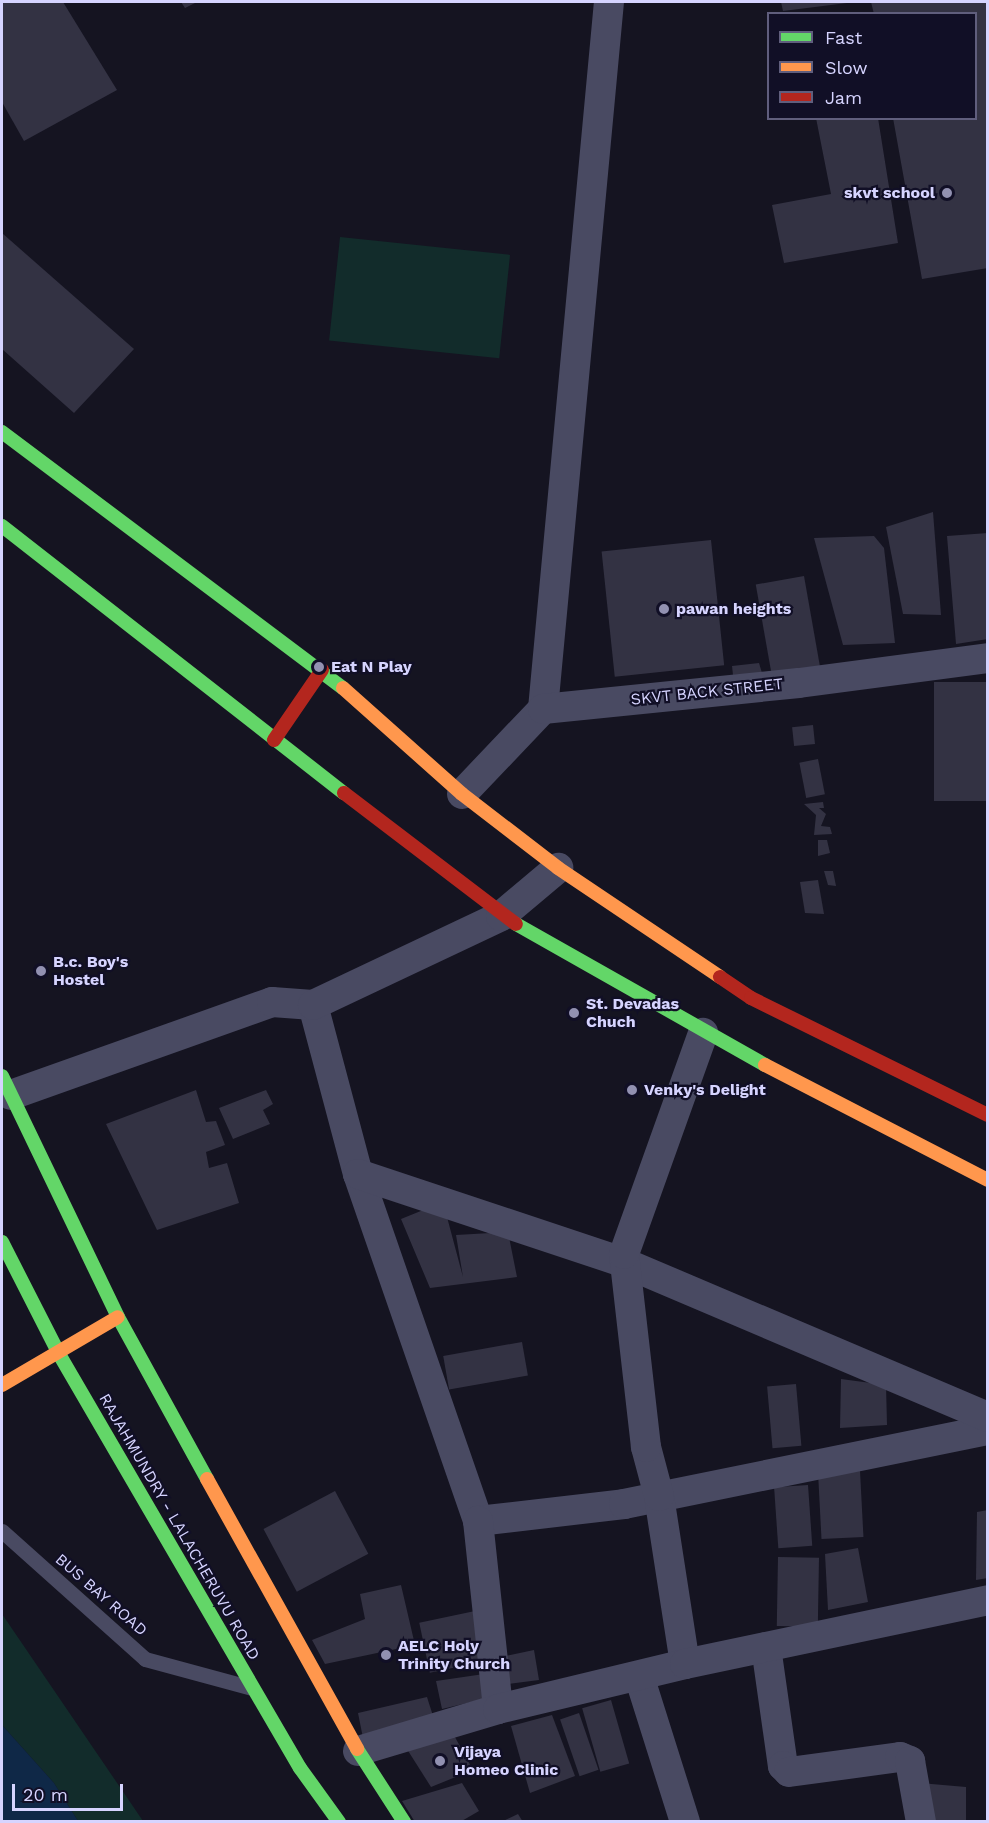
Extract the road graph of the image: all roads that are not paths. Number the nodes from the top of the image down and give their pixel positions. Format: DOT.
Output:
graph roads {
  1 [pos="609,2"];
  2 [pos="2,432"];
  3 [pos="2,526"];
  4 [pos="987,658"];
  5 [pos="322,670"];
  6 [pos="543,708"];
  7 [pos="274,740"];
  8 [pos="462,794"];
  9 [pos="558,868"];
  10 [pos="501,916"];
  11 [pos="313,1005"];
  12 [pos="703,1033"];
  13 [pos="6,1085"];
  14 [pos="987,1114"];
  15 [pos="358,1174"];
  16 [pos="987,1180"];
  17 [pos="2,1242"];
  18 [pos="625,1263"];
  19 [pos="118,1317"];
  20 [pos="59,1354"];
  21 [pos="2,1385"];
  22 [pos="987,1417"];
  23 [pos="987,1430"];
  24 [pos="659,1496"];
  25 [pos="478,1521"];
  26 [pos="2,1532"];
  27 [pos="987,1600"];
  28 [pos="766,1647"];
  29 [pos="686,1664"];
  30 [pos="639,1676"];
  31 [pos="255,1689"];
  32 [pos="498,1709"];
  33 [pos="358,1751"];
  34 [pos="339,1821"];
  35 [pos="404,1821"];
  36 [pos="685,1821"];
  37 [pos="921,1821"];
  1 -- 6 [label="street"];
  2 -- 5 [label="street"];
  3 -- 7 [label="street"];
  4 -- 6 [label="street, SKVT BACK STREET"];
  5 -- 7 [label="street"];
  5 -- 8 [label="street"];
  6 -- 8 [label="street"];
  7 -- 10 [label="street"];
  8 -- 9 [label="street"];
  9 -- 10 [label="street"];
  9 -- 14 [label="street"];
  10 -- 11 [label="street"];
  10 -- 12 [label="street"];
  11 -- 13 [label="street"];
  11 -- 15 [label="street"];
  12 -- 16 [label="street"];
  12 -- 18 [label="street"];
  13 -- 19 [label="street"];
  15 -- 18 [label="street"];
  15 -- 25 [label="street"];
  17 -- 20 [label="street, RAJAHMUNDRY - LALACHERUVU ROAD"];
  18 -- 22 [label="street"];
  18 -- 24 [label="street"];
  19 -- 20 [label="street"];
  19 -- 33 [label="street"];
  20 -- 21 [label="street"];
  20 -- 31 [label="street, RAJAHMUNDRY - LALACHERUVU ROAD"];
  23 -- 24 [label="street"];
  24 -- 25 [label="street"];
  24 -- 29 [label="street"];
  25 -- 32 [label="street"];
  26 -- 31 [label="lane, BUS BAY ROAD"];
  27 -- 28 [label="street"];
  28 -- 29 [label="street"];
  28 -- 37 [label="street"];
  29 -- 30 [label="street"];
  30 -- 32 [label="street"];
  30 -- 36 [label="street"];
  31 -- 34 [label="street, RAJAHMUNDRY - LALACHERUVU ROAD"];
  32 -- 33 [label="street"];
  33 -- 35 [label="street"];
}
